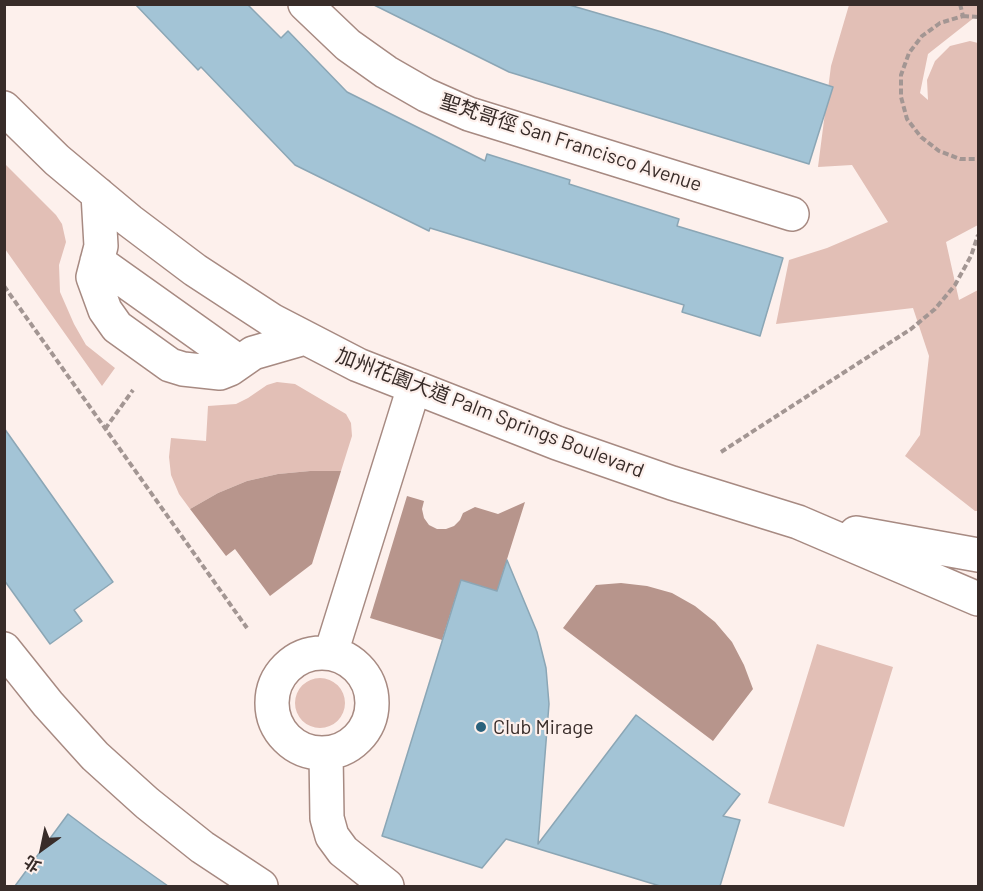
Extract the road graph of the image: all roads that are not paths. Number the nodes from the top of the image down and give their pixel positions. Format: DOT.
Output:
graph roads {
  1 [pos="305,4"];
  2 [pos="4,108"];
  3 [pos="98,194"];
  4 [pos="792,214"];
  5 [pos="305,338"];
  6 [pos="414,387"];
  7 [pos="798,522"];
  8 [pos="978,555"];
  9 [pos="978,599"];
  10 [pos="4,649"];
  11 [pos="331,653"];
  12 [pos="326,753"];
  13 [pos="261,886"];
  14 [pos="387,886"];
  1 -- 4 [label="street, 聖梵哥徑 San Francisco Avenue"];
  2 -- 3 [label="street, 加州花園大道 Palm Springs Boulevard"];
  3 -- 5 [label="street, 加州花園大道 Palm Springs Boulevard"];
  3 -- 5 [label="street"];
  5 -- 6 [label="street, 加州花園大道 Palm Springs Boulevard"];
  6 -- 7 [label="street, 加州花園大道 Palm Springs Boulevard"];
  6 -- 11 [label="street"];
  7 -- 8 [label="street, 加州花園大道 Palm Springs Boulevard"];
  7 -- 9 [label="street, 加州花園大道 Palm Springs Boulevard"];
  10 -- 13 [label="street"];
  11 -- 12 [label="street"];
  11 -- 12 [label="street"];
  12 -- 14 [label="street"];
}
